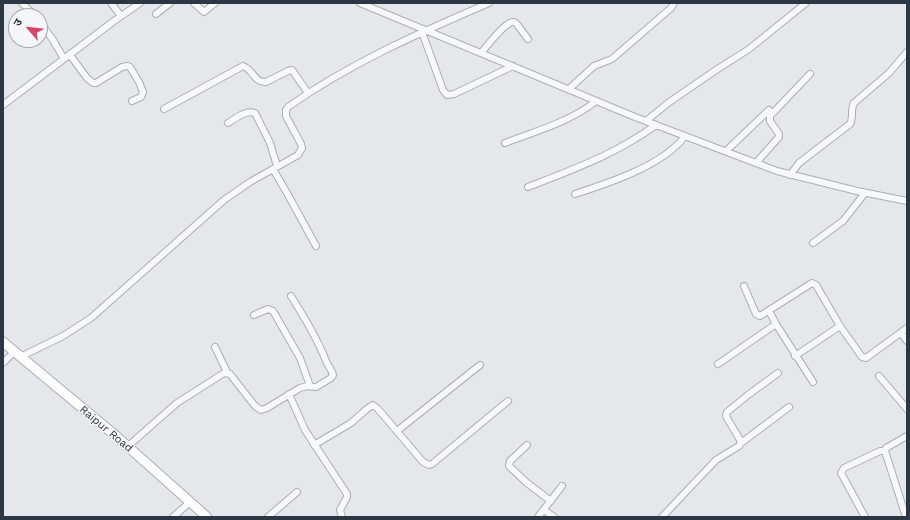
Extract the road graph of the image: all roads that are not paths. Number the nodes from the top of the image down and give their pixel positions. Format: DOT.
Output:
graph roads {
  1 [pos="111,3"];
  2 [pos="140,3"];
  3 [pos="170,3"];
  4 [pos="194,3"];
  5 [pos="215,3"];
  6 [pos="360,3"];
  7 [pos="489,3"];
  8 [pos="674,3"];
  9 [pos="806,3"];
  10 [pos="156,14"];
  11 [pos="121,16"];
  12 [pos="424,31"];
  13 [pos="48,33"];
  14 [pos="528,39"];
  15 [pos="907,52"];
  16 [pos="481,53"];
  17 [pos="70,55"];
  18 [pos="64,59"];
  19 [pos="513,66"];
  20 [pos="810,74"];
  21 [pos="569,89"];
  22 [pos="308,93"];
  23 [pos="132,101"];
  24 [pos="596,101"];
  25 [pos="3,105"];
  26 [pos="164,109"];
  27 [pos="770,110"];
  28 [pos="646,121"];
  29 [pos="228,123"];
  30 [pos="656,125"];
  31 [pos="685,136"];
  32 [pos="505,143"];
  33 [pos="726,151"];
  34 [pos="756,163"];
  35 [pos="275,167"];
  36 [pos="790,175"];
  37 [pos="528,187"];
  38 [pos="865,193"];
  39 [pos="575,194"];
  40 [pos="907,201"];
  41 [pos="813,243"];
  42 [pos="316,246"];
  43 [pos="744,286"];
  44 [pos="291,296"];
  45 [pos="769,311"];
  46 [pos="254,315"];
  47 [pos="776,324"];
  48 [pos="840,326"];
  49 [pos="907,328"];
  50 [pos="901,333"];
  51 [pos="907,341"];
  52 [pos="3,342"];
  53 [pos="215,348"];
  54 [pos="17,355"];
  55 [pos="795,356"];
  56 [pos="3,363"];
  57 [pos="718,364"];
  58 [pos="480,365"];
  59 [pos="227,372"];
  60 [pos="778,374"];
  61 [pos="878,376"];
  62 [pos="812,382"];
  63 [pos="310,386"];
  64 [pos="289,394"];
  65 [pos="508,400"];
  66 [pos="789,407"];
  67 [pos="907,409"];
  68 [pos="397,432"];
  69 [pos="907,436"];
  70 [pos="741,443"];
  71 [pos="314,445"];
  72 [pos="527,445"];
  73 [pos="127,447"];
  74 [pos="885,451"];
  75 [pos="562,486"];
  76 [pos="297,492"];
  77 [pos="551,501"];
  78 [pos="190,502"];
  79 [pos="544,510"];
  80 [pos="173,517"];
  81 [pos="207,517"];
  82 [pos="268,517"];
  83 [pos="342,517"];
  84 [pos="538,517"];
  85 [pos="554,517"];
  86 [pos="662,517"];
  87 [pos="864,517"];
  88 [pos="906,517"];
  1 -- 11 [label="street"];
  2 -- 11 [label="street"];
  3 -- 10 [label="street"];
  4 -- 5 [label="street"];
  6 -- 12 [label="street"];
  7 -- 12 [label="street"];
  8 -- 21 [label="street"];
  9 -- 28 [label="street"];
  11 -- 17 [label="street"];
  12 -- 16 [label="street"];
  12 -- 19 [label="street"];
  12 -- 22 [label="street"];
  13 -- 18 [label="street"];
  14 -- 16 [label="street"];
  15 -- 36 [label="street"];
  16 -- 19 [label="street"];
  17 -- 18 [label="street"];
  17 -- 23 [label="street"];
  18 -- 25 [label="street"];
  19 -- 21 [label="street"];
  20 -- 34 [label="street"];
  21 -- 24 [label="street"];
  22 -- 26 [label="street"];
  22 -- 35 [label="street"];
  24 -- 28 [label="street"];
  24 -- 32 [label="street"];
  27 -- 33 [label="street"];
  28 -- 30 [label="street"];
  29 -- 35 [label="street"];
  30 -- 31 [label="street"];
  30 -- 37 [label="street"];
  31 -- 33 [label="street"];
  31 -- 39 [label="street"];
  33 -- 34 [label="street"];
  34 -- 36 [label="street"];
  35 -- 42 [label="street"];
  35 -- 54 [label="street"];
  36 -- 38 [label="street"];
  38 -- 40 [label="street"];
  38 -- 41 [label="street"];
  43 -- 45 [label="street"];
  44 -- 63 [label="street"];
  45 -- 47 [label="street"];
  45 -- 48 [label="street"];
  46 -- 63 [label="street"];
  47 -- 55 [label="street"];
  47 -- 57 [label="street"];
  48 -- 50 [label="street"];
  48 -- 55 [label="street"];
  49 -- 50 [label="street"];
  50 -- 51 [label="street"];
  52 -- 54 [label="main road, Raipur Road"];
  53 -- 59 [label="street"];
  54 -- 56 [label="street"];
  54 -- 73 [label="main road, Raipur Road"];
  55 -- 62 [label="street"];
  58 -- 68 [label="street"];
  59 -- 64 [label="street"];
  59 -- 73 [label="street"];
  60 -- 70 [label="street"];
  61 -- 67 [label="street"];
  63 -- 64 [label="street"];
  64 -- 71 [label="street"];
  65 -- 68 [label="street"];
  66 -- 70 [label="street"];
  68 -- 71 [label="street"];
  69 -- 74 [label="street"];
  70 -- 86 [label="street"];
  71 -- 83 [label="street"];
  72 -- 77 [label="street"];
  73 -- 78 [label="main road, Raipur Road"];
  74 -- 87 [label="street"];
  74 -- 88 [label="street"];
  75 -- 77 [label="street"];
  76 -- 82 [label="street"];
  77 -- 79 [label="street"];
  78 -- 80 [label="street"];
  78 -- 81 [label="main road, Raipur Road"];
  79 -- 84 [label="street"];
  79 -- 85 [label="street"];
}
